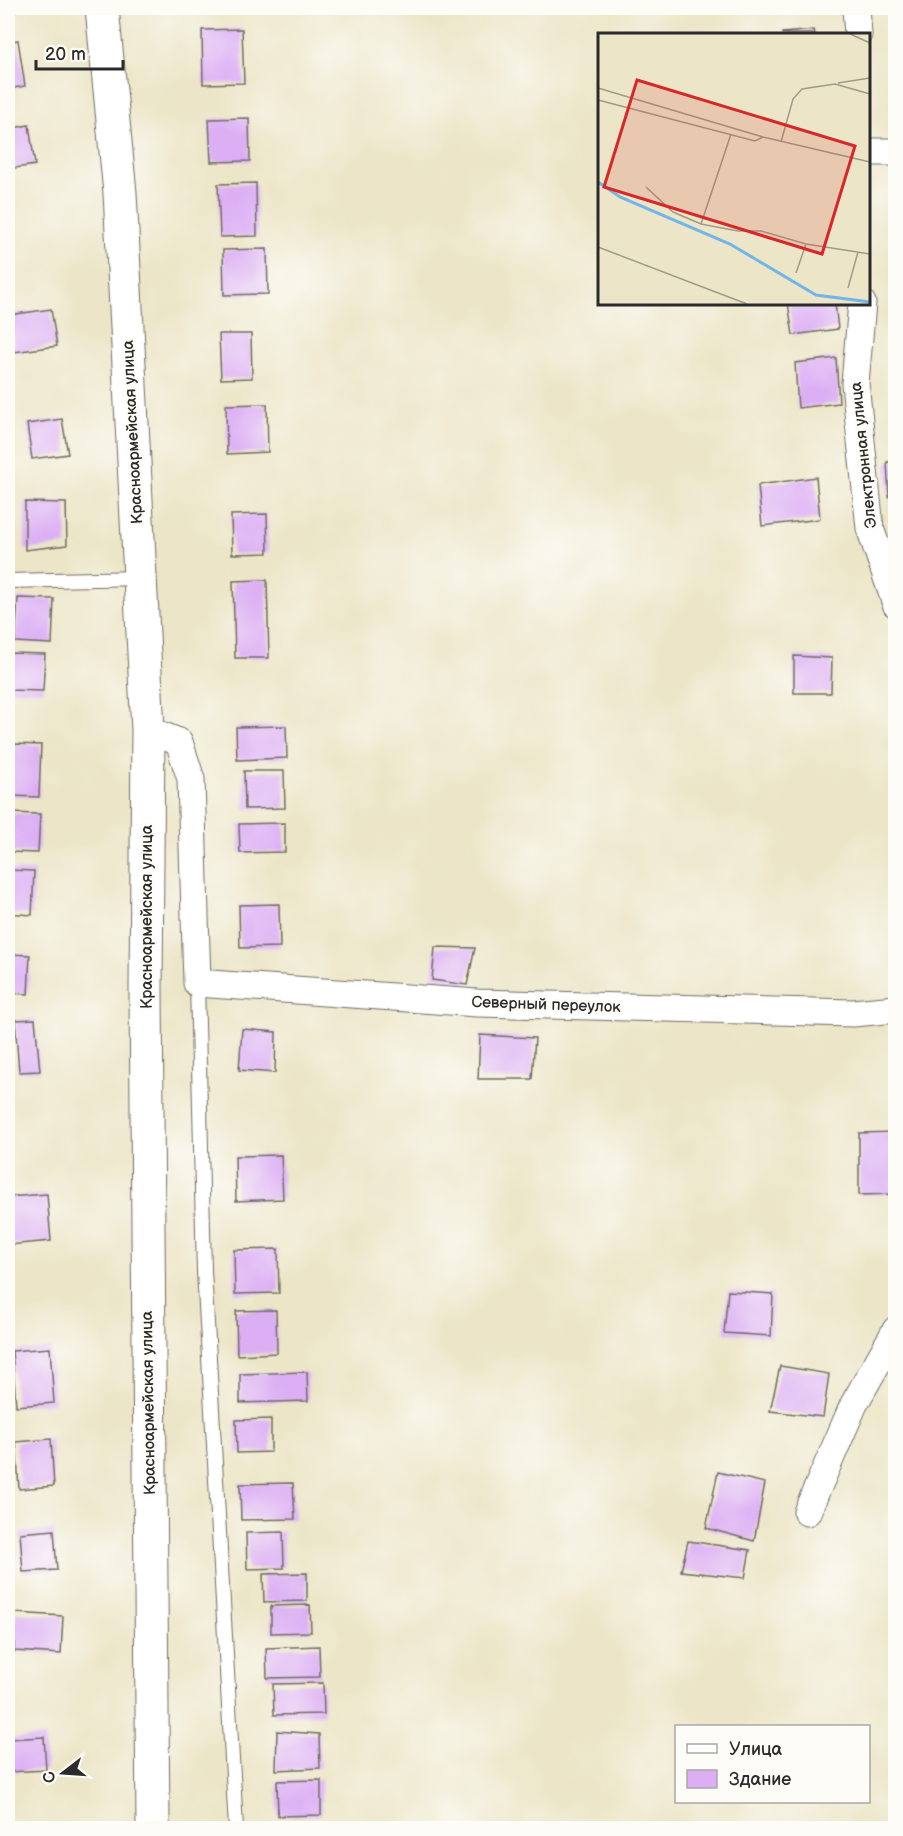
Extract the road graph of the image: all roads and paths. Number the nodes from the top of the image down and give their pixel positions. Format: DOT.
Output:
graph roads {
  1 [pos="102,8"];
  2 [pos="856,8"];
  3 [pos="858,33"];
  4 [pos="870,152"];
  5 [pos="896,152"];
  6 [pos="862,304"];
  7 [pos="140,578"];
  8 [pos="8,581"];
  9 [pos="896,604"];
  10 [pos="148,730"];
  11 [pos="197,982"];
  12 [pos="896,1008"];
  13 [pos="896,1330"];
  14 [pos="807,1512"];
  15 [pos="153,1828"];
  16 [pos="236,1828"];
  1 -- 7 [label="main road, Красноармейская улица"];
  2 -- 3 [label="street"];
  4 -- 5 [label="street"];
  6 -- 9 [label="street, Электронная улица"];
  7 -- 8 [label="lane"];
  7 -- 10 [label="main road, Красноармейская улица"];
  10 -- 11 [label="street"];
  10 -- 15 [label="main road, Красноармейская улица"];
  11 -- 12 [label="street, Северный переулок"];
  11 -- 16 [label="lane"];
  13 -- 14 [label="street"];
}
